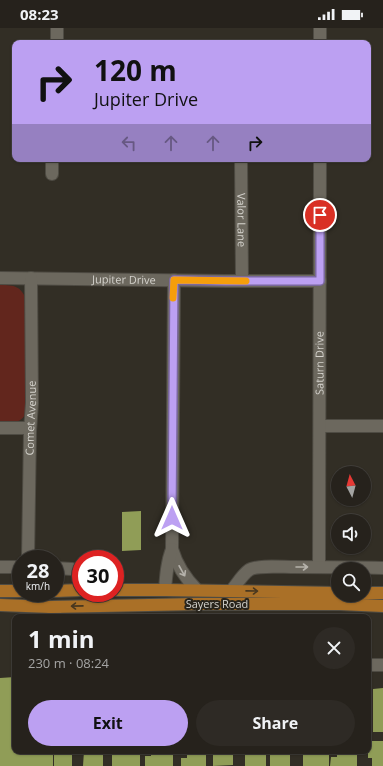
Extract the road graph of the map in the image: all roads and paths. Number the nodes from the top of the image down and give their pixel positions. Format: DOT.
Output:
graph roads {
  1 [pos="57,28"];
  2 [pos="320,28"];
  3 [pos="57,40"];
  4 [pos="320,40"];
  5 [pos="52,162"];
  6 [pos="241,162"];
  7 [pos="320,162"];
  8 [pos="52,174"];
  9 [pos="0,278"];
  10 [pos="31,278"];
  11 [pos="174,280"];
  12 [pos="242,281"];
  13 [pos="320,281"];
  14 [pos="320,426"];
  15 [pos="383,426"];
  16 [pos="0,428"];
  17 [pos="30,428"];
  18 [pos="172,549"];
  19 [pos="28,550"];
  20 [pos="0,567"];
  21 [pos="12,567"];
  22 [pos="319,567"];
  23 [pos="383,568"];
  24 [pos="124,590"];
  25 [pos="165,590"];
  26 [pos="197,590"];
  27 [pos="0,591"];
  28 [pos="12,591"];
  29 [pos="232,591"];
  30 [pos="331,593"];
  31 [pos="371,593"];
  32 [pos="383,593"];
  33 [pos="165,604"];
  34 [pos="0,605"];
  35 [pos="383,606"];
  36 [pos="54,612"];
  37 [pos="371,665"];
  38 [pos="383,665"];
  1 -- 3 [label="street"];
  2 -- 4 [label="street"];
  5 -- 8 [label="street"];
  6 -- 12 [label="street, Valor Lane"];
  7 -- 13 [label="street, Saturn Drive"];
  9 -- 10 [label="street, Jupiter Drive"];
  10 -- 11 [label="street, Jupiter Drive"];
  10 -- 17 [label="street, Comet Avenue"];
  11 -- 12 [label="street, Jupiter Drive"];
  11 -- 18 [label="street"];
  12 -- 13 [label="street, Jupiter Drive"];
  13 -- 14 [label="street, Saturn Drive"];
  14 -- 15 [label="street"];
  14 -- 22 [label="street, Saturn Drive"];
  16 -- 17 [label="street"];
  17 -- 19 [label="street, Comet Avenue"];
  18 -- 25 [label="street"];
  18 -- 26 [label="street, one-way"];
  20 -- 21 [label="street"];
  22 -- 23 [label="street, Sayers Road"];
  29 -- 22 [label="street, Sayers Road, one-way"];
  24 -- 25 [label="main road, Sayers Road"];
  25 -- 26 [label="main road, Sayers Road"];
  25 -- 33 [label="main road"];
  26 -- 29 [label="main road, Sayers Road"];
  27 -- 28 [label="main road"];
  29 -- 30 [label="main road, Sayers Road, one-way"];
  31 -- 32 [label="main road"];
  33 -- 35 [label="main road, Sayers Road"];
  33 -- 36 [label="main road, Sayers Road, one-way"];
  34 -- 36 [label="main road, Sayers Road"];
  37 -- 38 [label="street"];
}
